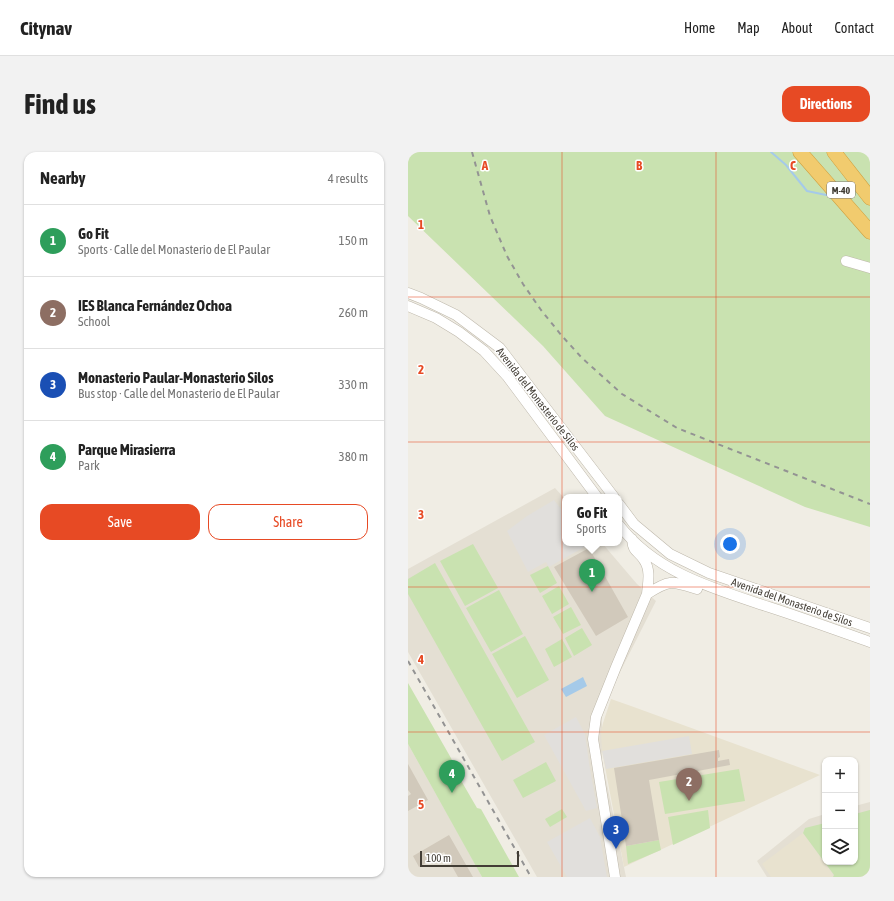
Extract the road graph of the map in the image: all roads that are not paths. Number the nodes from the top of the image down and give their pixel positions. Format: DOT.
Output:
graph roads {
  1 [pos="800,152"];
  2 [pos="810,152"];
  3 [pos="834,152"];
  4 [pos="843,152"];
  5 [pos="870,189"];
  6 [pos="870,198"];
  7 [pos="870,230"];
  8 [pos="846,261"];
  9 [pos="870,268"];
  10 [pos="408,293"];
  11 [pos="408,306"];
  12 [pos="596,494"];
  13 [pos="612,494"];
  14 [pos="622,508"];
  15 [pos="622,528"];
  16 [pos="632,539"];
  17 [pos="726,592"];
  18 [pos="647,594"];
  19 [pos="870,628"];
  20 [pos="870,642"];
  21 [pos="615,877"];
  1 -- 7 [label="highway"];
  2 -- 7 [label="highway, M-40"];
  3 -- 6 [label="highway, M-40"];
  4 -- 5 [label="highway"];
  8 -- 9 [label="street"];
  10 -- 13 [label="street, Avenida del Monasterio de Silos"];
  11 -- 12 [label="street, Avenida del Monasterio de Silos"];
  14 -- 19 [label="street, Avenida del Monasterio de Silos"];
  15 -- 16 [label="street, Avenida del Monasterio de Silos"];
  16 -- 17 [label="street, Avenida del Monasterio de Silos"];
  16 -- 18 [label="street"];
  17 -- 18 [label="street"];
  17 -- 20 [label="street, Avenida del Monasterio de Silos"];
  18 -- 21 [label="street"];
}
